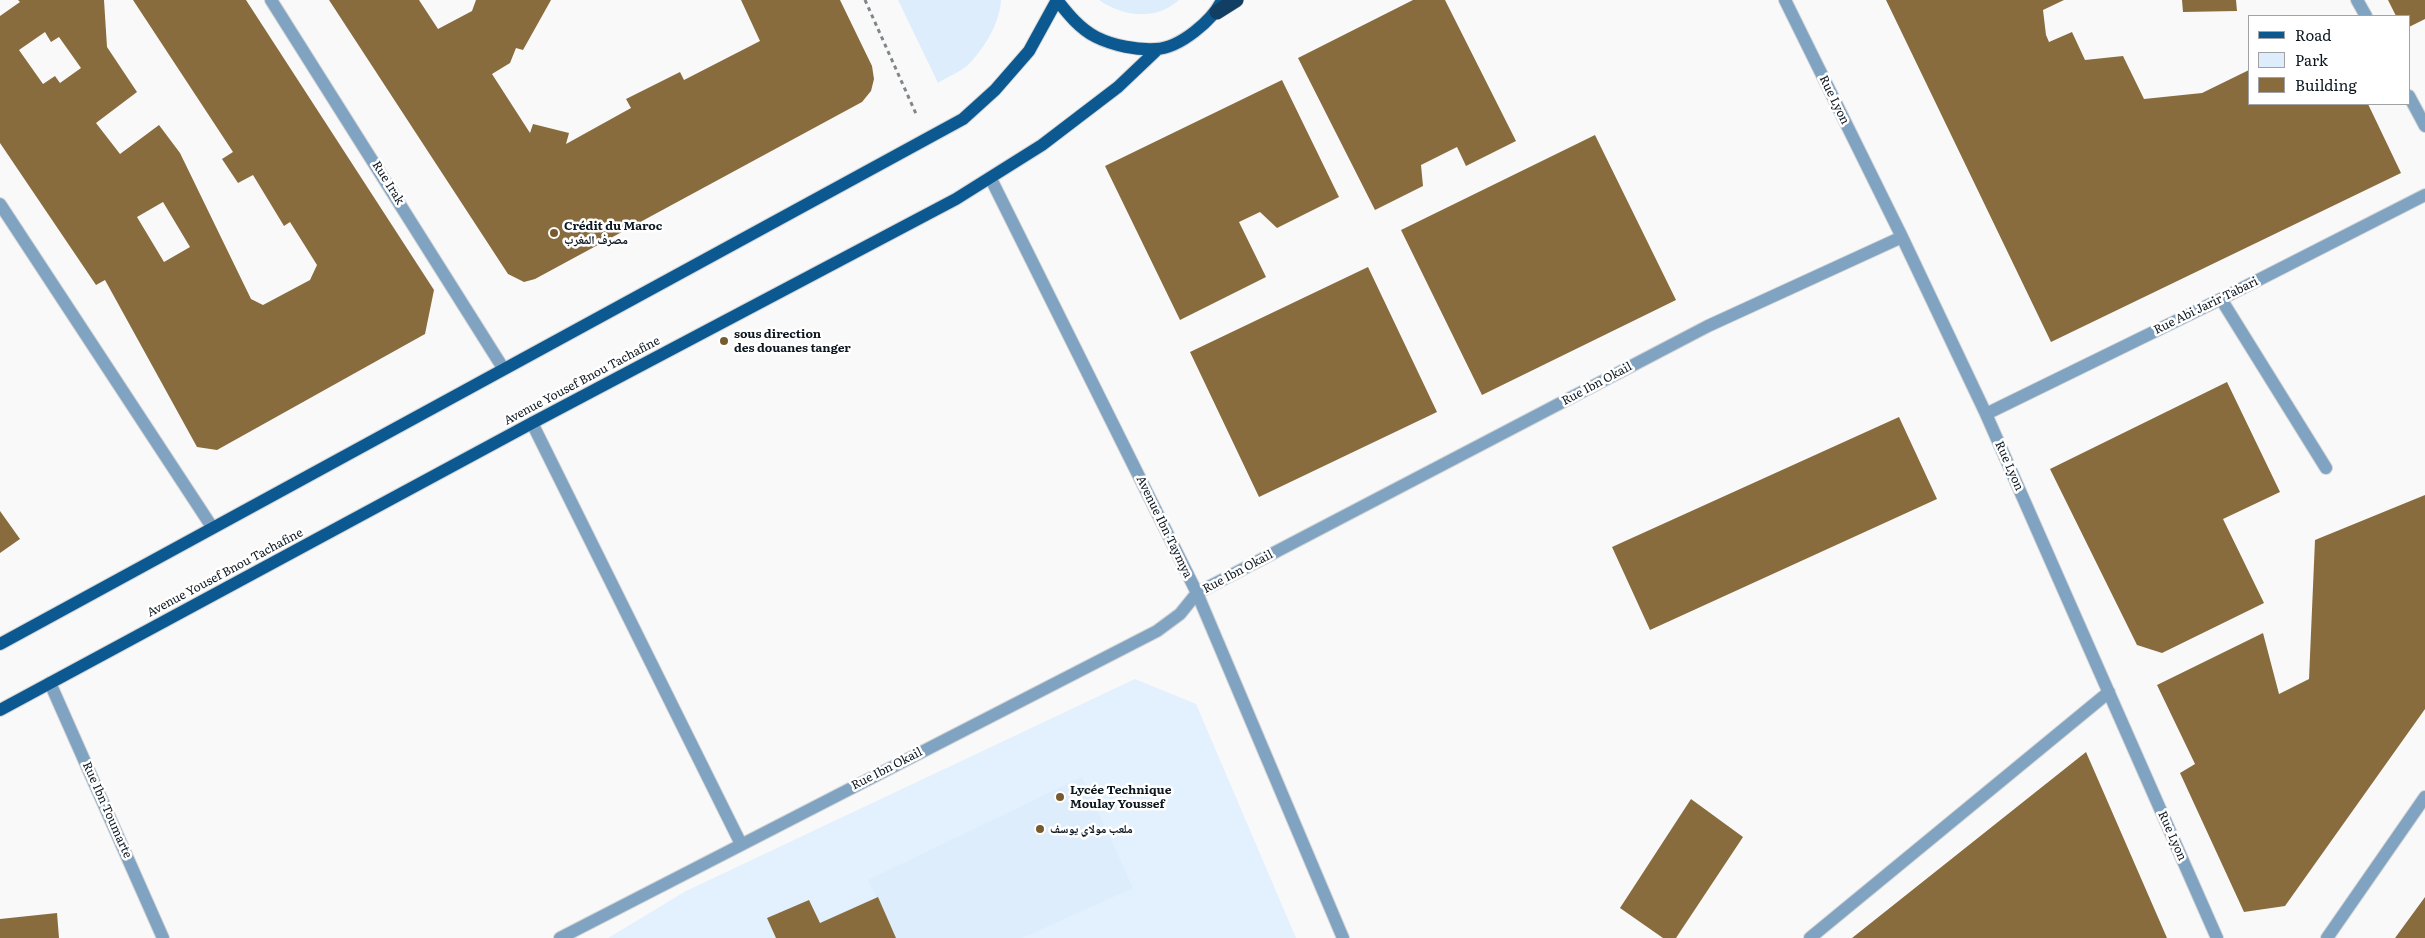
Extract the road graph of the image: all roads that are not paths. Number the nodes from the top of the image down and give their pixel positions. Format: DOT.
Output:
graph roads {
  1 [pos="271,0"];
  2 [pos="1057,0"];
  3 [pos="1236,0"];
  4 [pos="1785,0"];
  5 [pos="2358,0"];
  6 [pos="1219,6"];
  7 [pos="2366,15"];
  8 [pos="1158,49"];
  9 [pos="2410,98"];
  10 [pos="2425,126"];
  11 [pos="991,179"];
  12 [pos="2425,195"];
  13 [pos="0,204"];
  14 [pos="1902,237"];
  15 [pos="2221,299"];
  16 [pos="503,368"];
  17 [pos="1986,414"];
  18 [pos="532,423"];
  19 [pos="2326,468"];
  20 [pos="212,527"];
  21 [pos="1196,593"];
  22 [pos="0,644"];
  23 [pos="50,683"];
  24 [pos="2109,692"];
  25 [pos="0,710"];
  26 [pos="2425,796"];
  27 [pos="741,844"];
  28 [pos="163,938"];
  29 [pos="560,938"];
  30 [pos="1343,938"];
  31 [pos="1810,938"];
  32 [pos="2217,938"];
  33 [pos="2327,938"];
  1 -- 16 [label="street, Rue Irak"];
  2 -- 8 [label="main road"];
  2 -- 16 [label="main road"];
  3 -- 6 [label="highway"];
  4 -- 14 [label="street, Rue Lyon"];
  5 -- 7 [label="street"];
  6 -- 8 [label="main road"];
  8 -- 11 [label="main road, Avenue Yousef Bnou Tachafine"];
  9 -- 10 [label="street"];
  11 -- 18 [label="main road, Avenue Yousef Bnou Tachafine"];
  11 -- 21 [label="street, Avenue Ibn Taymya"];
  12 -- 15 [label="street, Rue Abi Jarir Tabari"];
  13 -- 20 [label="street"];
  14 -- 17 [label="street, Rue Lyon"];
  14 -- 21 [label="street, Rue Ibn Okail"];
  15 -- 17 [label="street, Rue Abi Jarir Tabari"];
  15 -- 19 [label="street"];
  16 -- 20 [label="main road"];
  17 -- 24 [label="street, Rue Lyon"];
  18 -- 23 [label="main road, Avenue Yousef Bnou Tachafine"];
  18 -- 27 [label="street"];
  20 -- 22 [label="main road"];
  21 -- 27 [label="street, Rue Ibn Okail"];
  21 -- 30 [label="street, Avenue Ibn Taymya"];
  23 -- 25 [label="main road, Avenue Yousef Bnou Tachafine"];
  23 -- 28 [label="street, Rue Ibn Toumarte"];
  24 -- 31 [label="street"];
  24 -- 32 [label="street, Rue Lyon"];
  26 -- 33 [label="street"];
  27 -- 29 [label="street, Rue Ibn Okail"];
}
